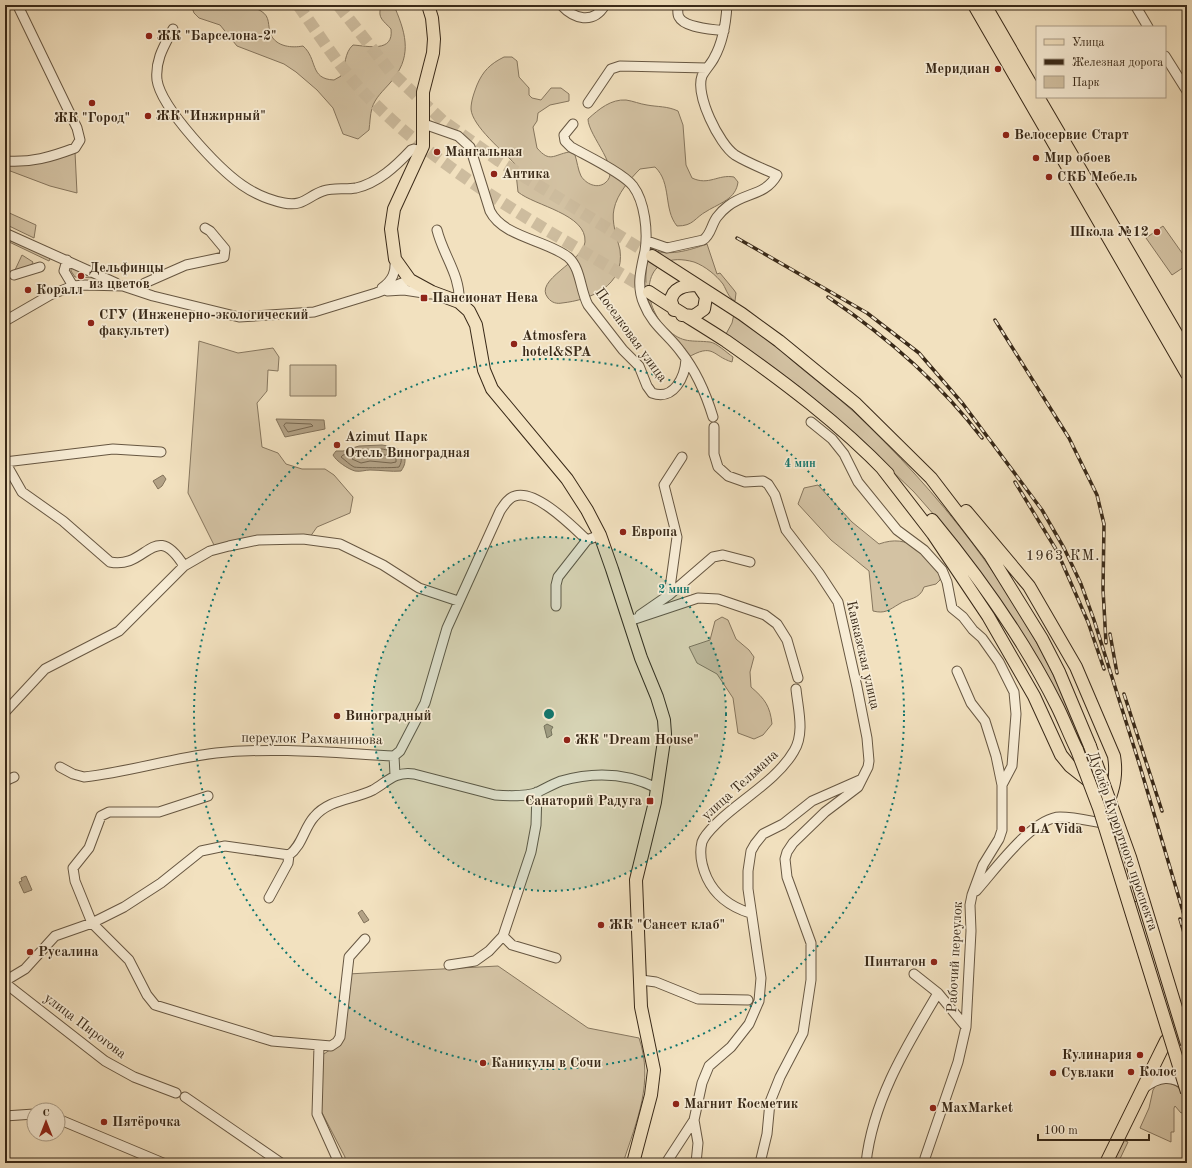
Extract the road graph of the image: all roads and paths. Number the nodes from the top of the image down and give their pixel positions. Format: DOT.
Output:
graph roads {
  1 [pos="428,5"];
  2 [pos="561,5"];
  3 [pos="605,5"];
  4 [pos="678,5"];
  5 [pos="727,5"];
  6 [pos="974,5"];
  7 [pos="985,5"];
  8 [pos="1135,5"];
  9 [pos="18,6"];
  10 [pos="1147,26"];
  11 [pos="173,29"];
  12 [pos="724,31"];
  13 [pos="1166,58"];
  14 [pos="707,68"];
  15 [pos="1187,91"];
  16 [pos="1036,94"];
  17 [pos="1039,98"];
  18 [pos="588,103"];
  19 [pos="424,124"];
  20 [pos="573,124"];
  21 [pos="422,151"];
  22 [pos="5,162"];
  23 [pos="205,228"];
  24 [pos="437,230"];
  25 [pos="5,233"];
  26 [pos="646,241"];
  27 [pos="652,256"];
  28 [pos="395,259"];
  29 [pos="67,260"];
  30 [pos="40,267"];
  31 [pos="14,275"];
  32 [pos="410,280"];
  33 [pos="73,286"];
  34 [pos="122,286"];
  35 [pos="698,286"];
  36 [pos="135,290"];
  37 [pos="649,292"];
  38 [pos="376,293"];
  39 [pos="443,295"];
  40 [pos="458,302"];
  41 [pos="678,312"];
  42 [pos="5,321"];
  43 [pos="1187,352"];
  44 [pos="686,359"];
  45 [pos="1187,374"];
  46 [pos="713,417"];
  47 [pos="811,422"];
  48 [pos="714,427"];
  49 [pos="161,452"];
  50 [pos="682,457"];
  51 [pos="5,462"];
  52 [pos="882,468"];
  53 [pos="931,478"];
  54 [pos="600,535"];
  55 [pos="587,540"];
  56 [pos="750,562"];
  57 [pos="184,566"];
  58 [pos="669,595"];
  59 [pos="458,601"];
  60 [pos="556,606"];
  61 [pos="632,619"];
  62 [pos="957,671"];
  63 [pos="798,678"];
  64 [pos="796,689"];
  65 [pos="5,712"];
  66 [pos="394,756"];
  67 [pos="60,767"];
  68 [pos="395,775"];
  69 [pos="14,777"];
  70 [pos="862,779"];
  71 [pos="5,782"];
  72 [pos="1002,785"];
  73 [pos="657,788"];
  74 [pos="537,792"];
  75 [pos="208,796"];
  76 [pos="1106,798"];
  77 [pos="1115,825"];
  78 [pos="289,855"];
  79 [pos="972,895"];
  80 [pos="269,898"];
  81 [pos="750,913"];
  82 [pos="92,923"];
  83 [pos="503,936"];
  84 [pos="365,939"];
  85 [pos="556,958"];
  86 [pos="449,965"];
  87 [pos="914,974"];
  88 [pos="641,980"];
  89 [pos="5,982"];
  90 [pos="938,993"];
  91 [pos="748,1000"];
  92 [pos="1187,1026"];
  93 [pos="966,1027"];
  94 [pos="1176,1032"];
  95 [pos="1185,1045"];
  96 [pos="319,1046"];
  97 [pos="1153,1068"];
  98 [pos="1187,1070"];
  99 [pos="1187,1087"];
  100 [pos="1142,1089"];
  101 [pos="1187,1092"];
  102 [pos="176,1093"];
  103 [pos="185,1097"];
  104 [pos="26,1115"];
  105 [pos="5,1116"];
  106 [pos="694,1120"];
  107 [pos="66,1122"];
  108 [pos="925,1158"];
  109 [pos="163,1163"];
  110 [pos="281,1163"];
  111 [pos="339,1163"];
  112 [pos="633,1163"];
  113 [pos="666,1163"];
  114 [pos="696,1163"];
  115 [pos="760,1163"];
  116 [pos="866,1163"];
  117 [pos="1106,1163"];
  1 -- 19 [label="main road"];
  2 -- 3 [label="street"];
  4 -- 12 [label="street"];
  5 -- 12 [label="street"];
  6 -- 45 [label="main road"];
  7 -- 16 [label="main road"];
  8 -- 10 [label="street"];
  9 -- 22 [label="street"];
  11 -- 21 [label="street"];
  12 -- 14 [label="street"];
  13 -- 15 [label="street"];
  14 -- 18 [label="street"];
  14 -- 26 [label="street"];
  17 -- 43 [label="main road"];
  19 -- 21 [label="main road"];
  19 -- 44 [label="street, Поселковая улица"];
  20 -- 26 [label="street, Поселковая улица"];
  21 -- 28 [label="main road"];
  23 -- 36 [label="street"];
  24 -- 40 [label="street"];
  25 -- 29 [label="street"];
  26 -- 44 [label="street, Поселковая улица"];
  27 -- 35 [label="main road, Дублёр Курортного проспекта"];
  28 -- 32 [label="main road"];
  28 -- 38 [label="street"];
  29 -- 33 [label="street"];
  29 -- 34 [label="street"];
  30 -- 31 [label="street"];
  32 -- 38 [label="street"];
  32 -- 39 [label="main road"];
  33 -- 34 [label="street"];
  33 -- 42 [label="street"];
  34 -- 36 [label="street"];
  35 -- 41 [label="main road"];
  35 -- 41 [label="main road"];
  35 -- 53 [label="main road, Дублёр Курортного проспекта"];
  36 -- 38 [label="street"];
  37 -- 41 [label="main road, Дублёр Курортного проспекта"];
  38 -- 39 [label="street"];
  39 -- 40 [label="main road"];
  40 -- 54 [label="main road"];
  41 -- 52 [label="main road, Дублёр Курортного проспекта"];
  44 -- 46 [label="street"];
  47 -- 72 [label="street"];
  48 -- 70 [label="street, Кавказская улица"];
  49 -- 51 [label="street"];
  50 -- 58 [label="street"];
  51 -- 57 [label="street"];
  52 -- 76 [label="main road"];
  52 -- 101 [label="main road, Дублёр Курортного проспекта, bridge"];
  53 -- 76 [label="main road"];
  53 -- 95 [label="main road, Дублёр Курортного проспекта, bridge"];
  54 -- 55 [label="street"];
  54 -- 61 [label="main road"];
  55 -- 59 [label="street, переулок Рахманинова"];
  55 -- 60 [label="street"];
  56 -- 58 [label="street"];
  57 -- 59 [label="street"];
  57 -- 65 [label="street"];
  58 -- 61 [label="street"];
  59 -- 66 [label="street, переулок Рахманинова"];
  61 -- 63 [label="street"];
  61 -- 73 [label="main road"];
  62 -- 72 [label="street"];
  64 -- 81 [label="street, улица Тельмана"];
  66 -- 67 [label="street, переулок Рахманинова"];
  66 -- 68 [label="street"];
  68 -- 74 [label="street"];
  68 -- 78 [label="street"];
  69 -- 71 [label="street"];
  70 -- 81 [label="street"];
  70 -- 115 [label="street, Кавказская улица"];
  72 -- 79 [label="street, Рабочий переулок"];
  73 -- 74 [label="street"];
  73 -- 88 [label="main road"];
  74 -- 83 [label="street"];
  75 -- 82 [label="street"];
  76 -- 77 [label="main road"];
  77 -- 79 [label="street"];
  77 -- 94 [label="main road"];
  78 -- 80 [label="street"];
  78 -- 82 [label="street"];
  79 -- 93 [label="street, Рабочий переулок"];
  81 -- 106 [label="street"];
  82 -- 89 [label="street"];
  82 -- 96 [label="street"];
  83 -- 85 [label="street"];
  83 -- 86 [label="street"];
  84 -- 96 [label="street"];
  87 -- 90 [label="street, Рабочий переулок"];
  88 -- 91 [label="street"];
  88 -- 112 [label="main road"];
  89 -- 102 [label="street, улица Пирогова"];
  90 -- 93 [label="street, Рабочий переулок"];
  90 -- 116 [label="street, Рабочий переулок"];
  92 -- 94 [label="main road"];
  93 -- 108 [label="street, Рабочий переулок"];
  94 -- 95 [label="main road"];
  94 -- 97 [label="main road"];
  95 -- 97 [label="main road"];
  95 -- 98 [label="street"];
  96 -- 111 [label="street"];
  97 -- 100 [label="main road"];
  99 -- 100 [label="street"];
  100 -- 117 [label="main road"];
  103 -- 110 [label="street"];
  104 -- 105 [label="street"];
  106 -- 113 [label="street"];
  106 -- 114 [label="street"];
  107 -- 109 [label="street"];
}
